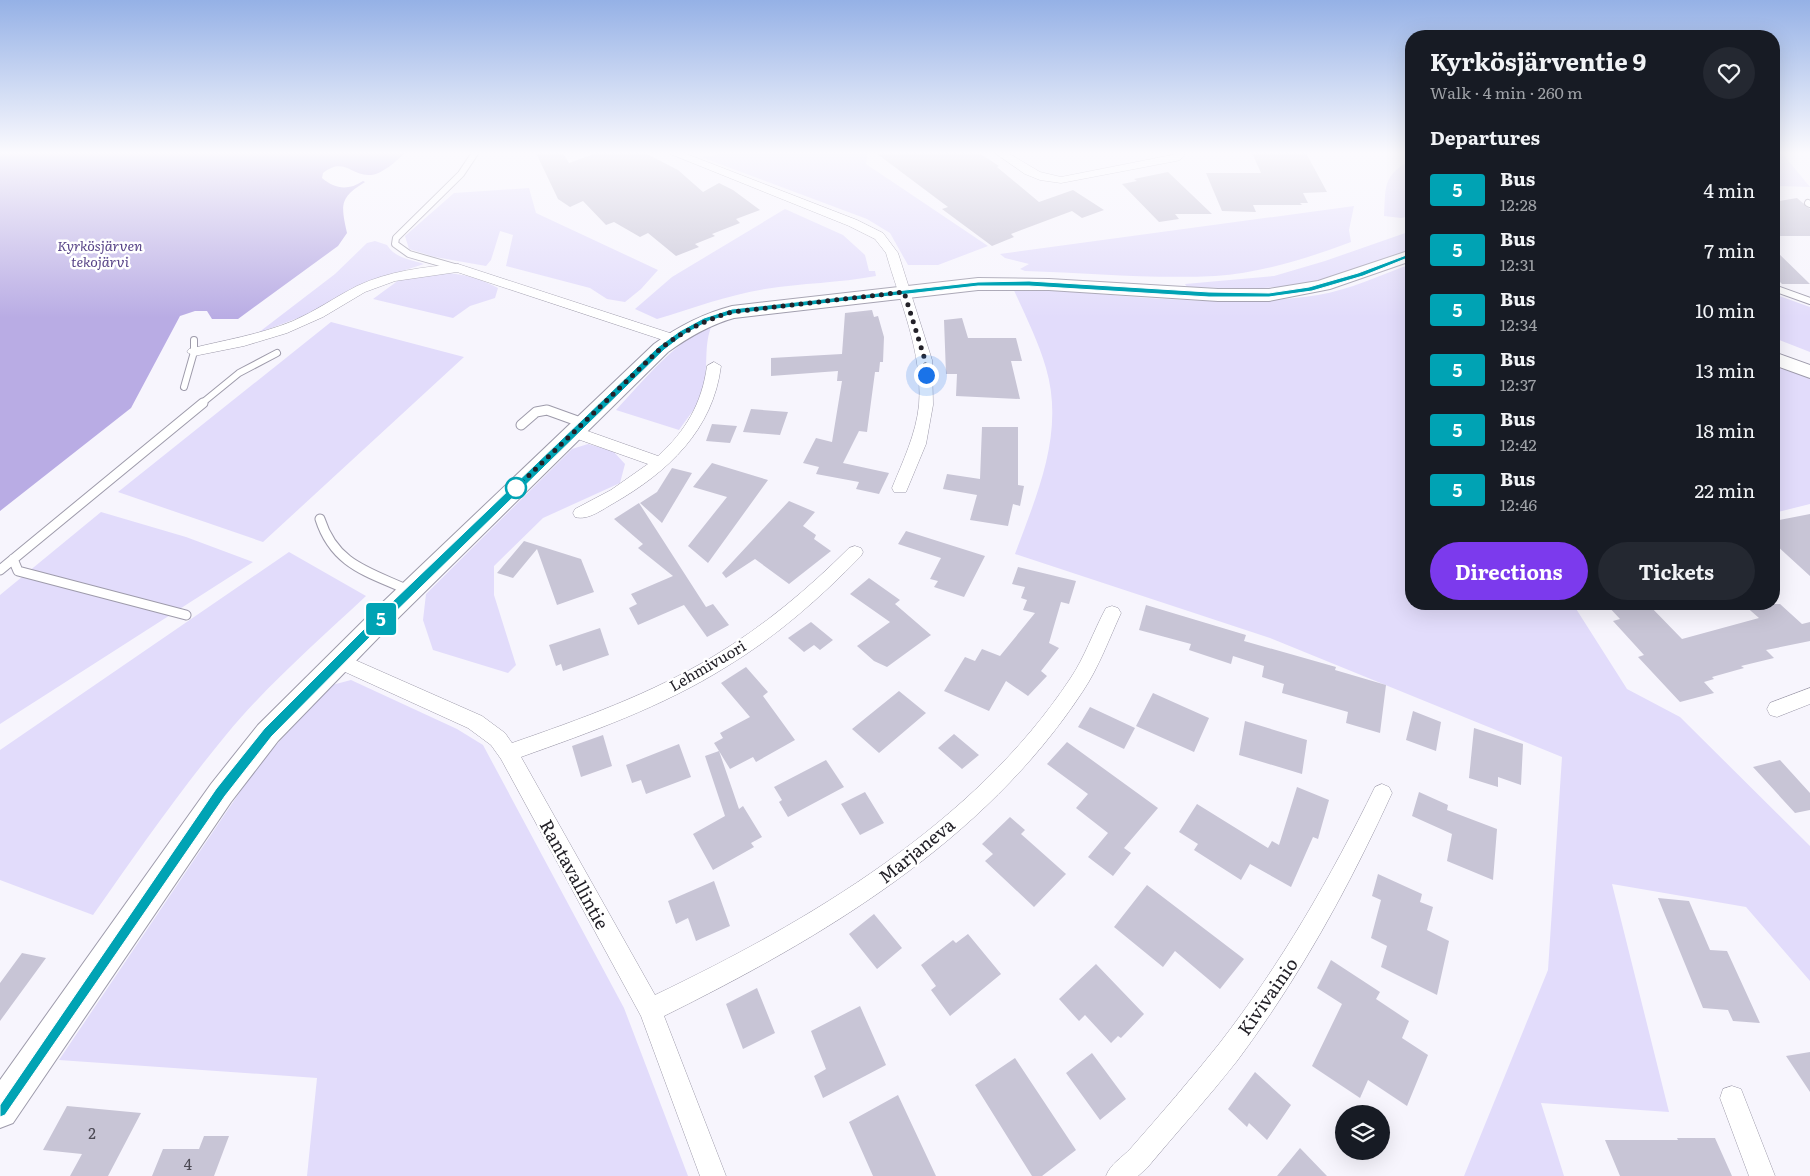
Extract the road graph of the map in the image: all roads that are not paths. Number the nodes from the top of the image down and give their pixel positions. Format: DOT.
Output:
graph roads {
  1 [pos="427,208"];
  2 [pos="816,208"];
  3 [pos="1405,257"];
  4 [pos="458,268"];
  5 [pos="1780,290"];
  6 [pos="904,292"];
  7 [pos="1810,302"];
  8 [pos="674,339"];
  9 [pos="194,346"];
  10 [pos="277,353"];
  11 [pos="1780,360"];
  12 [pos="714,366"];
  13 [pos="1810,372"];
  14 [pos="184,387"];
  15 [pos="522,425"];
  16 [pos="579,428"];
  17 [pos="659,462"];
  18 [pos="900,488"];
  19 [pos="581,513"];
  20 [pos="320,519"];
  21 [pos="856,552"];
  22 [pos="13,559"];
  23 [pos="0,570"];
  24 [pos="410,591"];
  25 [pos="1112,613"];
  26 [pos="186,615"];
  27 [pos="339,661"];
  28 [pos="1810,696"];
  29 [pos="1777,709"];
  30 [pos="508,753"];
  31 [pos="1382,793"];
  32 [pos="650,1010"];
  33 [pos="1732,1098"];
  34 [pos="0,1110"];
  35 [pos="713,1176"];
  36 [pos="1119,1176"];
  37 [pos="1762,1176"];
  1 -- 4 [label="lane"];
  2 -- 6 [label="street"];
  3 -- 6 [label="street"];
  4 -- 8 [label="street"];
  4 -- 9 [label="street"];
  5 -- 7 [label="lane"];
  6 -- 8 [label="street"];
  6 -- 18 [label="street"];
  8 -- 16 [label="street"];
  9 -- 14 [label="lane"];
  10 -- 22 [label="lane"];
  11 -- 13 [label="street"];
  12 -- 17 [label="street"];
  15 -- 16 [label="lane"];
  16 -- 17 [label="street"];
  16 -- 24 [label="street"];
  17 -- 19 [label="street"];
  20 -- 24 [label="lane"];
  21 -- 30 [label="street, Lehmivuori"];
  22 -- 23 [label="lane"];
  22 -- 26 [label="lane"];
  24 -- 27 [label="street"];
  25 -- 32 [label="street, Marjaneva"];
  27 -- 30 [label="street, Rantavallintie"];
  27 -- 34 [label="street"];
  28 -- 29 [label="street"];
  30 -- 32 [label="street, Rantavallintie"];
  31 -- 36 [label="street, Kivivainio"];
  32 -- 35 [label="street, Rantavallintie"];
  33 -- 37 [label="street"];
}
